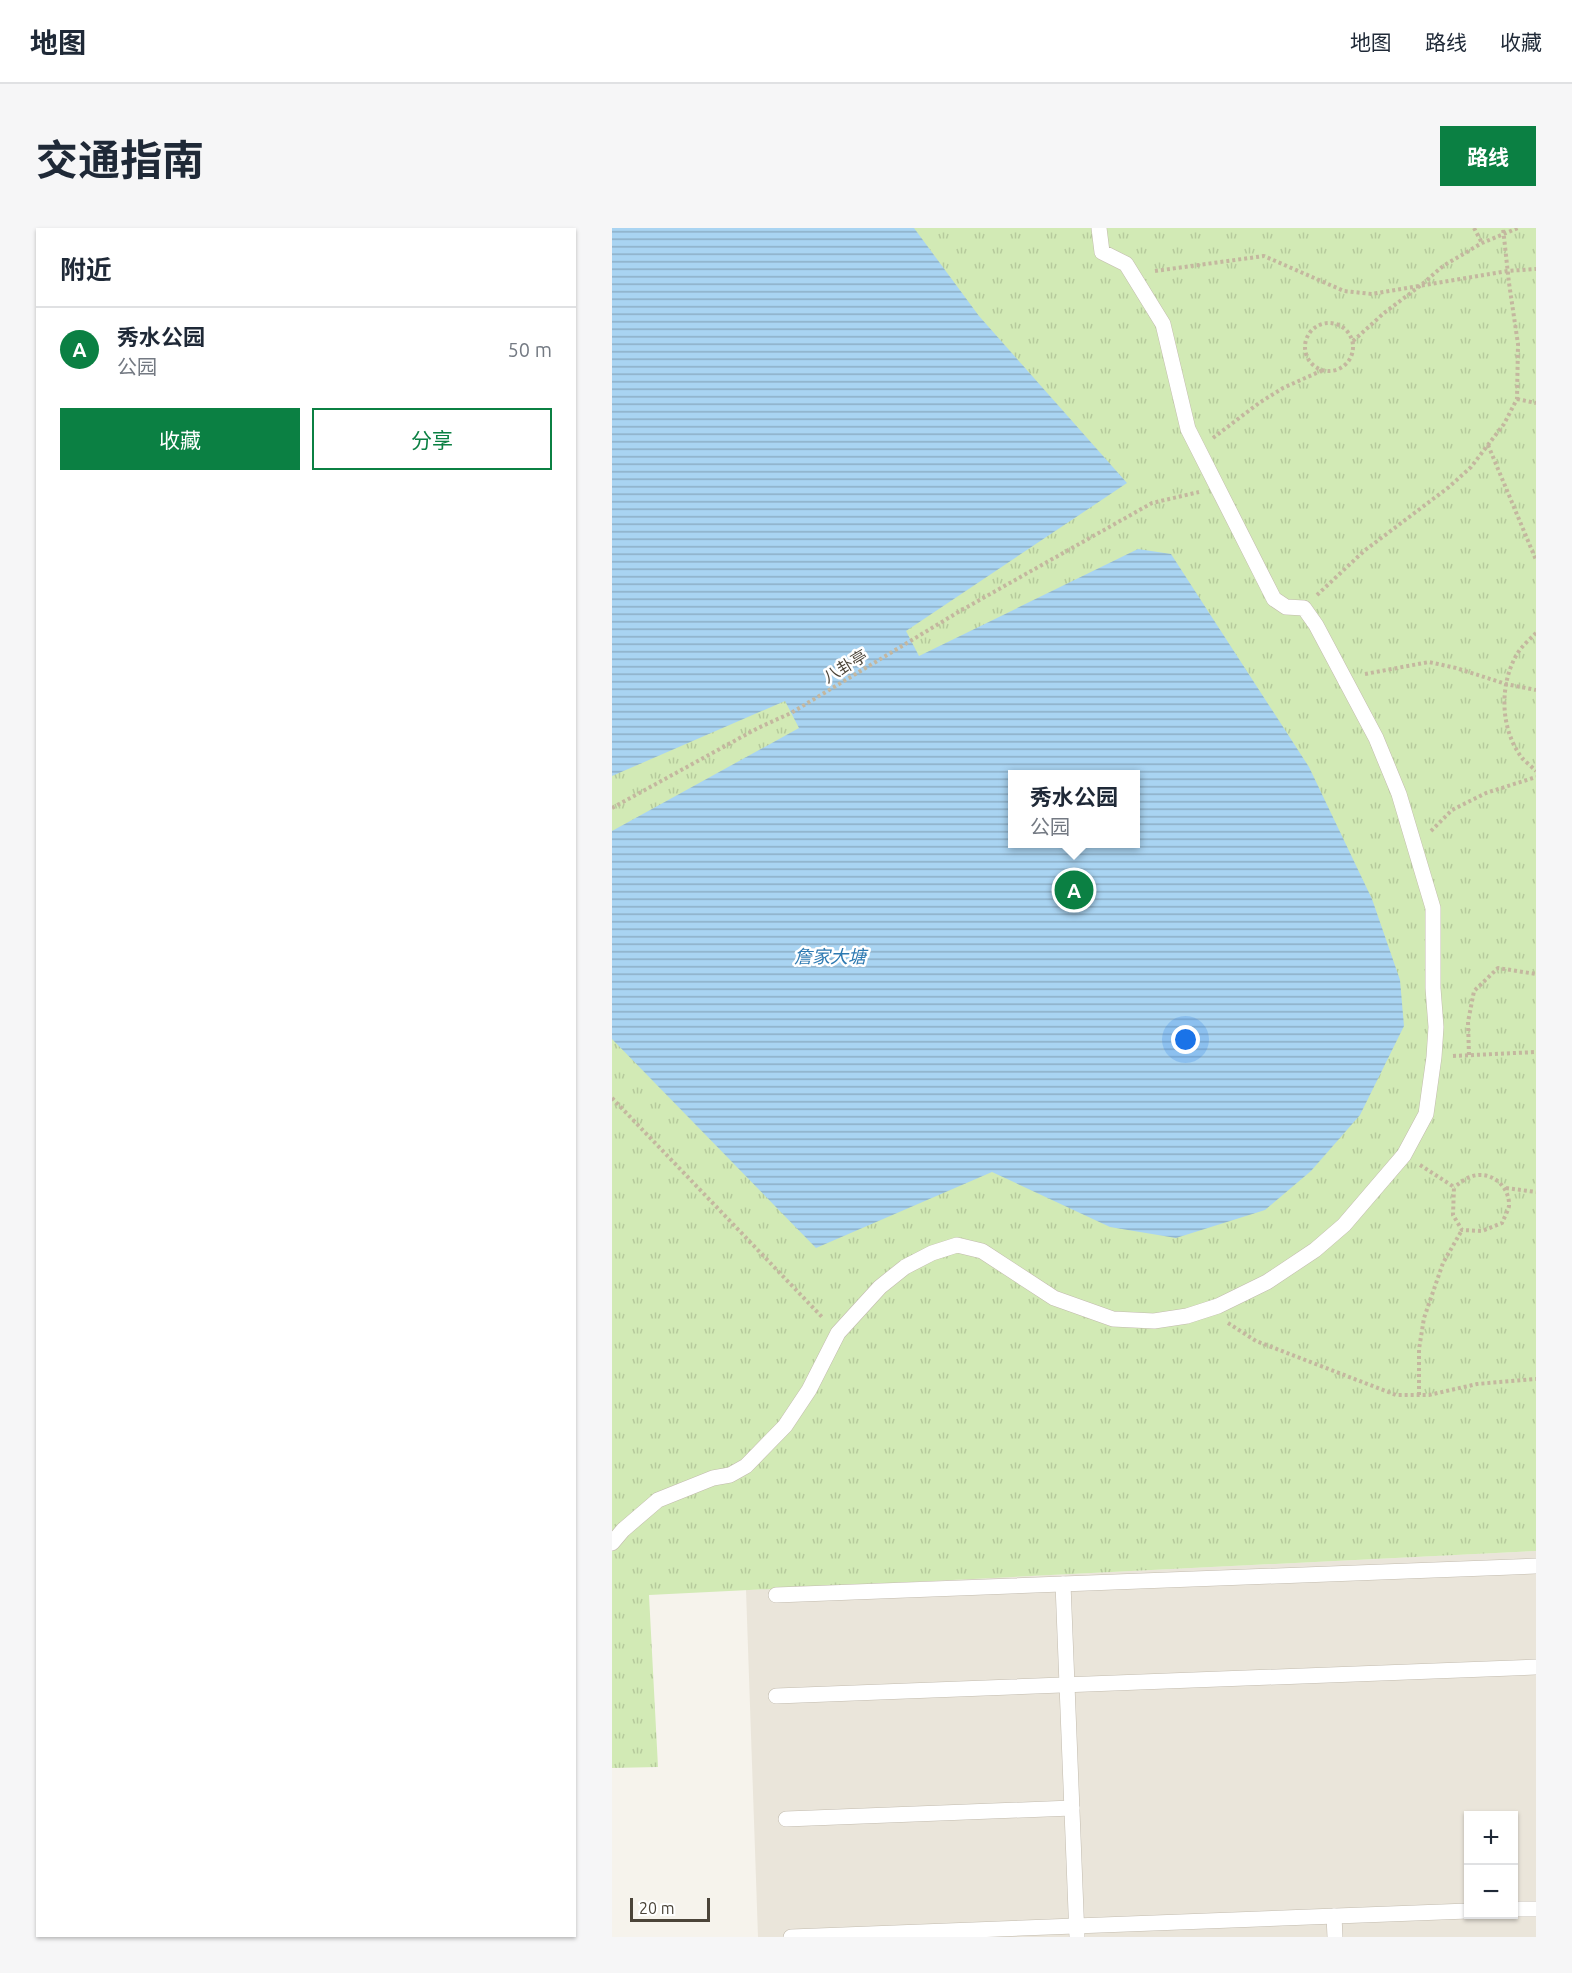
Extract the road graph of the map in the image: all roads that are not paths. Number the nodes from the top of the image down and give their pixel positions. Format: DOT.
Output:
graph roads {
  1 [pos="1099,228"];
  2 [pos="612,1543"];
  3 [pos="1536,1566"];
  4 [pos="1063,1584"];
  5 [pos="776,1595"];
  6 [pos="1536,1667"];
  7 [pos="1067,1685"];
  8 [pos="776,1696"];
  9 [pos="1072,1808"];
  10 [pos="786,1819"];
  11 [pos="1536,1909"];
  12 [pos="1518,1910"];
  13 [pos="1464,1911"];
  14 [pos="1334,1916"];
  15 [pos="1076,1931"];
  16 [pos="791,1937"];
  17 [pos="1335,1937"];
  1 -- 2 [label="lane"];
  3 -- 4 [label="lane"];
  4 -- 5 [label="lane"];
  4 -- 7 [label="lane"];
  6 -- 7 [label="lane"];
  7 -- 8 [label="lane"];
  7 -- 9 [label="lane"];
  9 -- 10 [label="lane"];
  9 -- 15 [label="lane"];
  11 -- 12 [label="lane"];
  13 -- 14 [label="lane"];
  14 -- 15 [label="lane"];
  14 -- 17 [label="lane"];
  15 -- 16 [label="lane"];
}
